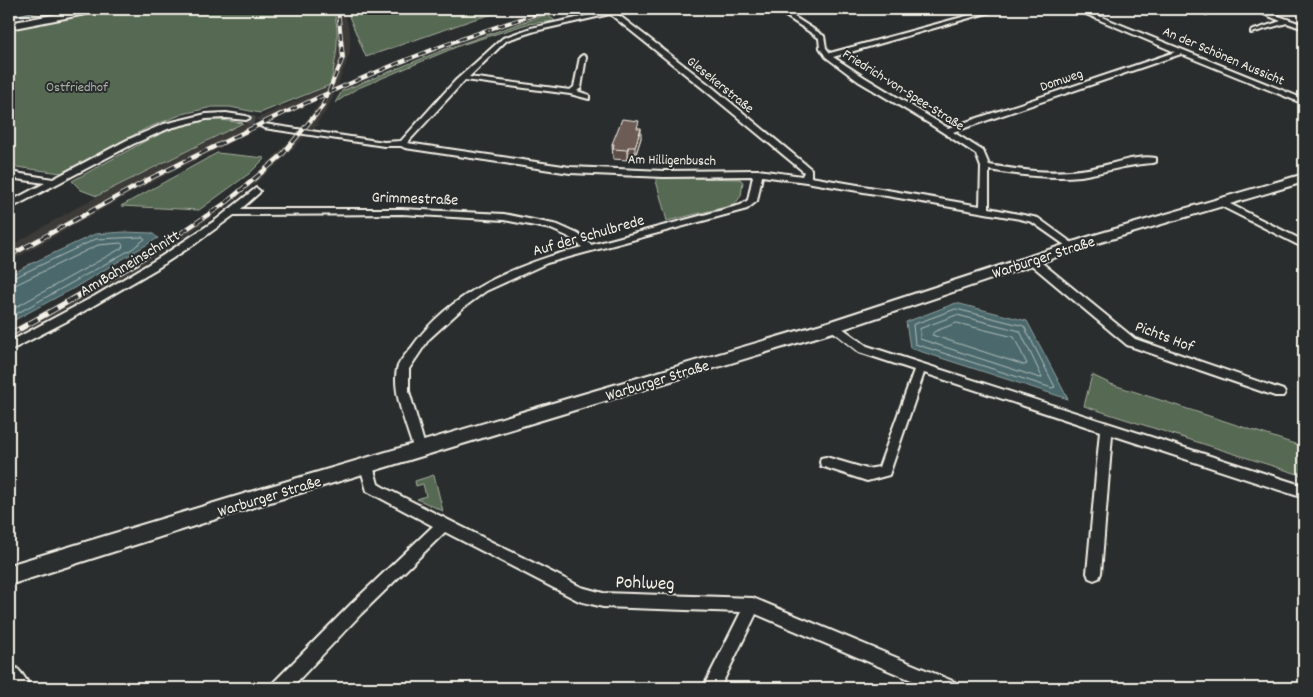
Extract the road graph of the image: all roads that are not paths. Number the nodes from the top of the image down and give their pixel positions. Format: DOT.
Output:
graph roads {
  1 [pos="96,9"];
  2 [pos="624,9"];
  3 [pos="778,9"];
  4 [pos="998,9"];
  5 [pos="1077,9"];
  6 [pos="1218,9"];
  7 [pos="1254,9"];
  8 [pos="610,12"];
  9 [pos="1206,12"];
  10 [pos="1286,21"];
  11 [pos="9,26"];
  12 [pos="1304,27"];
  13 [pos="1253,32"];
  14 [pos="1183,51"];
  15 [pos="828,56"];
  16 [pos="582,57"];
  17 [pos="464,78"];
  18 [pos="571,92"];
  19 [pos="586,97"];
  20 [pos="1304,102"];
  21 [pos="246,118"];
  22 [pos="264,126"];
  23 [pos="948,131"];
  24 [pos="403,143"];
  25 [pos="1153,160"];
  26 [pos="985,167"];
  27 [pos="758,173"];
  28 [pos="9,175"];
  29 [pos="1304,178"];
  30 [pos="806,180"];
  31 [pos="55,182"];
  32 [pos="256,191"];
  33 [pos="1222,203"];
  34 [pos="9,206"];
  35 [pos="984,210"];
  36 [pos="234,212"];
  37 [pos="1304,245"];
  38 [pos="1072,247"];
  39 [pos="588,248"];
  40 [pos="1032,260"];
  41 [pos="834,326"];
  42 [pos="9,347"];
  43 [pos="920,368"];
  44 [pos="1279,393"];
  45 [pos="1106,428"];
  46 [pos="420,450"];
  47 [pos="826,462"];
  48 [pos="367,466"];
  49 [pos="1304,492"];
  50 [pos="442,526"];
  51 [pos="1094,573"];
  52 [pos="9,575"];
  53 [pos="753,605"];
  54 [pos="9,671"];
  55 [pos="22,688"];
  56 [pos="280,688"];
  57 [pos="711,688"];
  58 [pos="948,688"];
  1 -- 11 [label="main road"];
  2 -- 8 [label="street"];
  3 -- 15 [label="street, Friedrich-von-Spee-Straße"];
  4 -- 15 [label="street"];
  5 -- 14 [label="street, An der Schönen Aussicht"];
  6 -- 9 [label="street"];
  7 -- 10 [label="street"];
  8 -- 17 [label="street"];
  8 -- 30 [label="street, Glesekerstraße"];
  10 -- 12 [label="street"];
  10 -- 13 [label="street"];
  14 -- 20 [label="street, An der Schönen Aussicht"];
  14 -- 23 [label="street, Domweg"];
  15 -- 23 [label="street, Friedrich-von-Spee-Straße"];
  16 -- 18 [label="street"];
  17 -- 18 [label="street"];
  17 -- 24 [label="street"];
  18 -- 19 [label="street"];
  21 -- 31 [label="street"];
  22 -- 24 [label="street, Am Hilligenbusch"];
  23 -- 26 [label="street, Friedrich-von-Spee-Straße"];
  24 -- 27 [label="street, Am Hilligenbusch"];
  25 -- 26 [label="street"];
  26 -- 35 [label="street"];
  27 -- 30 [label="street, Am Hilligenbusch"];
  27 -- 39 [label="street, Auf der Schulbrede"];
  28 -- 31 [label="street"];
  29 -- 33 [label="main road, Warburger Straße"];
  30 -- 35 [label="street, Am Hilligenbusch"];
  31 -- 34 [label="street"];
  32 -- 36 [label="street, Am Bahneinschnitt"];
  33 -- 37 [label="street"];
  33 -- 38 [label="main road, Warburger Straße"];
  35 -- 38 [label="street, Am Hilligenbusch"];
  36 -- 39 [label="street, Grimmestraße"];
  36 -- 42 [label="street, Am Bahneinschnitt"];
  38 -- 40 [label="main road, Warburger Straße"];
  39 -- 46 [label="street, Auf der Schulbrede"];
  40 -- 41 [label="main road, Warburger Straße"];
  40 -- 44 [label="street, Pichts Hof"];
  41 -- 43 [label="street"];
  41 -- 46 [label="main road, Warburger Straße"];
  43 -- 45 [label="street"];
  43 -- 47 [label="street"];
  45 -- 49 [label="street"];
  45 -- 51 [label="street"];
  46 -- 48 [label="main road, Warburger Straße"];
  48 -- 50 [label="street, Pohlweg"];
  48 -- 52 [label="main road, Warburger Straße"];
  50 -- 53 [label="street, Pohlweg"];
  50 -- 56 [label="street"];
  53 -- 57 [label="street"];
  53 -- 58 [label="street, Pohlweg"];
  54 -- 55 [label="street"];
}
